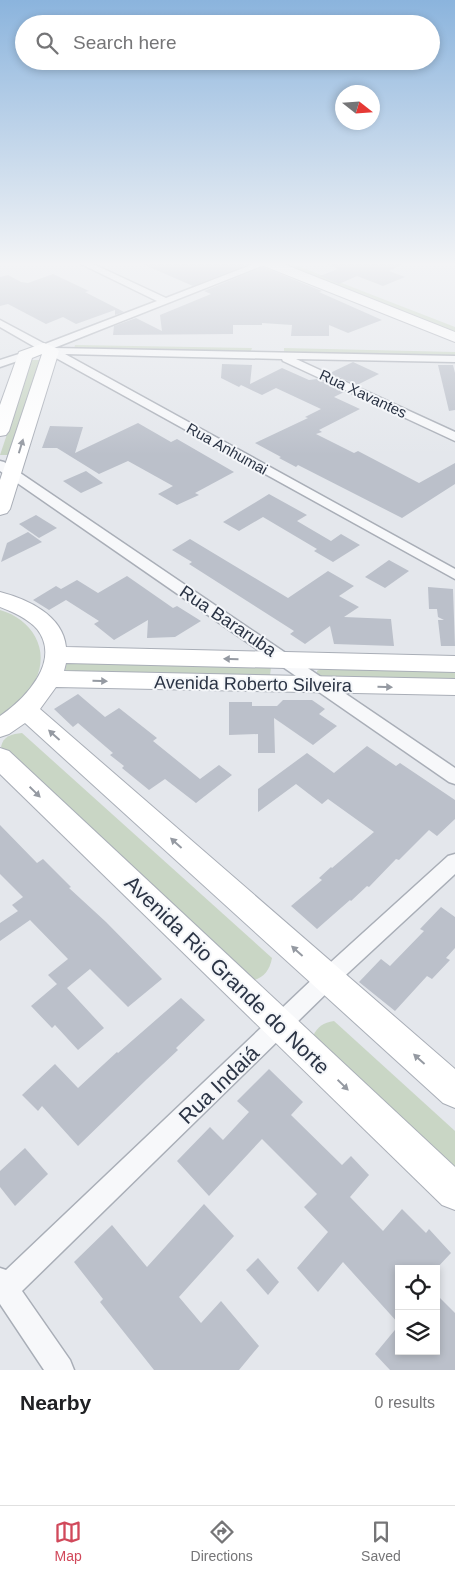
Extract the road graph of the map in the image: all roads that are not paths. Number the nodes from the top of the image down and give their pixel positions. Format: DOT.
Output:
graph roads {
  1 [pos="8,327"];
  2 [pos="101,327"];
  3 [pos="430,327"];
  4 [pos="455,337"];
  5 [pos="51,347"];
  6 [pos="455,349"];
  7 [pos="279,351"];
  8 [pos="25,355"];
  9 [pos="455,359"];
  10 [pos="0,364"];
  11 [pos="0,431"];
  12 [pos="455,437"];
  13 [pos="6,470"];
  14 [pos="0,509"];
  15 [pos="455,575"];
  16 [pos="0,599"];
  17 [pos="56,655"];
  18 [pos="286,660"];
  19 [pos="455,664"];
  20 [pos="51,679"];
  21 [pos="322,686"];
  22 [pos="455,688"];
  23 [pos="27,711"];
  24 [pos="0,728"];
  25 [pos="0,758"];
  26 [pos="455,777"];
  27 [pos="455,862"];
  28 [pos="328,978"];
  29 [pos="280,1026"];
  30 [pos="455,1091"];
  31 [pos="455,1192"];
  32 [pos="3,1285"];
  33 [pos="60,1370"];
  1 -- 5 [label="street, Rua Anhumai"];
  2 -- 5 [label="street"];
  3 -- 4 [label="street"];
  5 -- 7 [label="street"];
  5 -- 8 [label="street"];
  13 -- 5 [label="street, one-way"];
  5 -- 15 [label="street, Rua Anhumai"];
  6 -- 7 [label="street"];
  7 -- 9 [label="street"];
  7 -- 12 [label="street, Rua Xavantes"];
  8 -- 10 [label="street"];
  8 -- 11 [label="street"];
  13 -- 14 [label="street"];
  13 -- 18 [label="street, Rua Bararuba"];
  16 -- 17 [label="street"];
  18 -- 17 [label="street, Avenida Roberto Silveira, one-way"];
  17 -- 20 [label="street"];
  18 -- 19 [label="street, Avenida Roberto Silveira"];
  18 -- 21 [label="street, Rua Bararuba"];
  20 -- 21 [label="street, Avenida Roberto Silveira, one-way"];
  20 -- 23 [label="street"];
  21 -- 22 [label="street, Avenida Roberto Silveira, one-way"];
  21 -- 26 [label="street, Rua Bararuba"];
  23 -- 24 [label="street"];
  28 -- 23 [label="street, one-way"];
  25 -- 29 [label="street, Avenida Rio Grande do Norte, one-way"];
  27 -- 28 [label="street, Rua Indaiá"];
  28 -- 29 [label="street, Rua Indaiá"];
  30 -- 28 [label="street, one-way"];
  29 -- 31 [label="street, Avenida Rio Grande do Norte, one-way"];
  29 -- 32 [label="street, Rua Indaiá"];
  32 -- 33 [label="street"];
}
